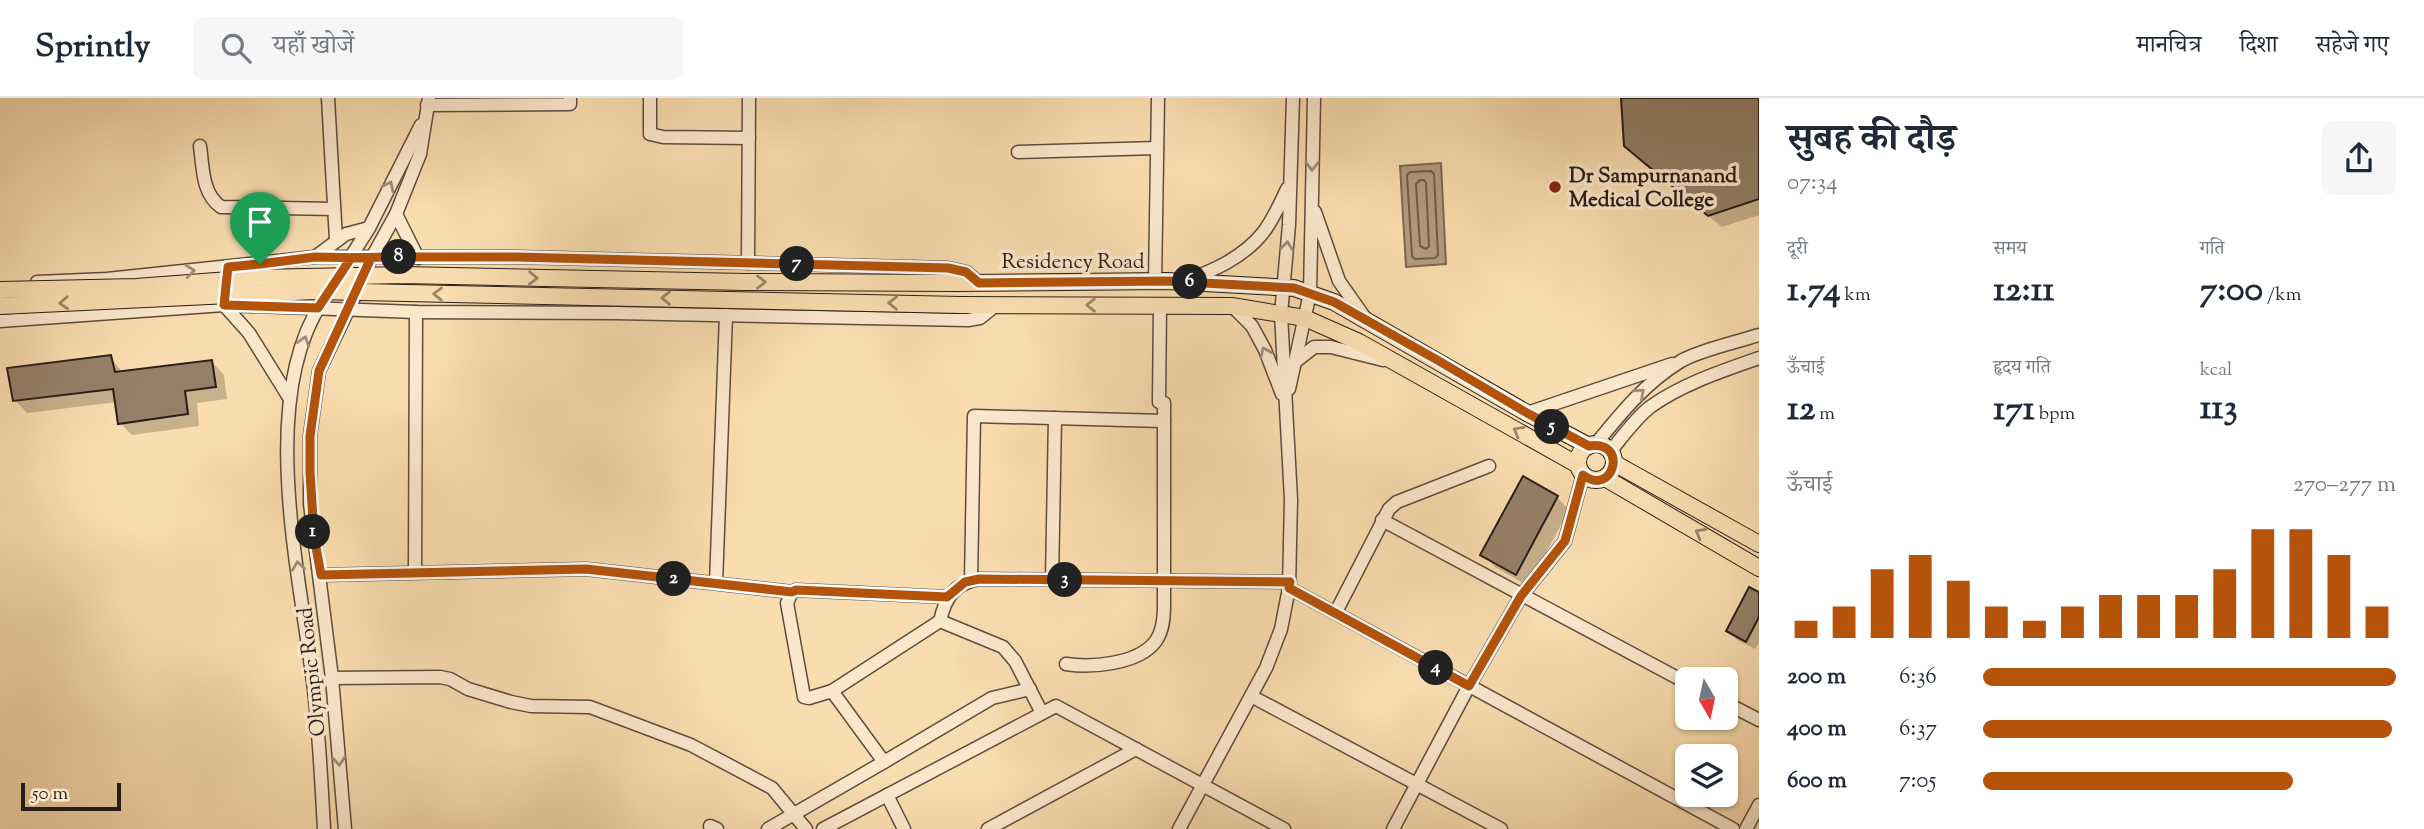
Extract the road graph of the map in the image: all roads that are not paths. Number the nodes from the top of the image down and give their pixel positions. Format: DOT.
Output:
graph roads {
  1 [pos="328,98"];
  2 [pos="570,98"];
  3 [pos="650,98"];
  4 [pos="749,98"];
  5 [pos="1158,98"];
  6 [pos="1293,98"];
  7 [pos="1314,98"];
  8 [pos="427,106"];
  9 [pos="748,138"];
  10 [pos="201,146"];
  11 [pos="1157,148"];
  12 [pos="1018,152"];
  13 [pos="1290,181"];
  14 [pos="1311,198"];
  15 [pos="334,209"];
  16 [pos="396,214"];
  17 [pos="369,228"];
  18 [pos="335,240"];
  19 [pos="315,257"];
  20 [pos="351,258"];
  21 [pos="371,258"];
  22 [pos="418,258"];
  23 [pos="748,263"];
  24 [pos="228,267"];
  25 [pos="1161,281"];
  26 [pos="0,283"];
  27 [pos="979,283"];
  28 [pos="1282,286"];
  29 [pos="0,290"];
  30 [pos="1310,293"];
  31 [pos="224,305"];
  32 [pos="996,305"];
  33 [pos="1160,305"];
  34 [pos="0,306"];
  35 [pos="1232,306"];
  36 [pos="318,308"];
  37 [pos="349,310"];
  38 [pos="416,312"];
  39 [pos="1281,314"];
  40 [pos="726,316"];
  41 [pos="1305,318"];
  42 [pos="0,321"];
  43 [pos="1370,324"];
  44 [pos="1759,335"];
  45 [pos="1759,358"];
  46 [pos="1682,360"];
  47 [pos="1295,362"];
  48 [pos="1400,365"];
  49 [pos="290,398"];
  50 [pos="1286,404"];
  51 [pos="1527,413"];
  52 [pos="1055,418"];
  53 [pos="1164,421"];
  54 [pos="1592,445"];
  55 [pos="1612,457"];
  56 [pos="1489,466"];
  57 [pos="1581,470"];
  58 [pos="1605,478"];
  59 [pos="1382,520"];
  60 [pos="1759,544"];
  61 [pos="1759,568"];
  62 [pos="415,572"];
  63 [pos="321,575"];
  64 [pos="971,580"];
  65 [pos="1052,580"];
  66 [pos="1164,581"];
  67 [pos="716,583"];
  68 [pos="1289,585"];
  69 [pos="792,592"];
  70 [pos="1521,596"];
  71 [pos="947,597"];
  72 [pos="1336,612"];
  73 [pos="940,621"];
  74 [pos="1066,664"];
  75 [pos="1675,676"];
  76 [pos="332,678"];
  77 [pos="1469,686"];
  78 [pos="1030,689"];
  79 [pos="832,691"];
  80 [pos="1251,696"];
  81 [pos="1738,709"];
  82 [pos="1042,713"];
  83 [pos="1759,720"];
  84 [pos="1136,749"];
  85 [pos="884,762"];
  86 [pos="1417,784"];
  87 [pos="1203,785"];
  88 [pos="887,795"];
  89 [pos="1759,805"];
  90 [pos="794,813"];
  91 [pos="324,829"];
  92 [pos="345,829"];
  93 [pos="768,829"];
  94 [pos="806,829"];
  95 [pos="822,829"];
  96 [pos="904,829"];
  97 [pos="988,829"];
  98 [pos="1179,829"];
  99 [pos="1284,829"];
  100 [pos="1393,829"];
  101 [pos="1501,829"];
  102 [pos="1733,829"];
  103 [pos="1746,829"];
  1 -- 15 [label="street"];
  2 -- 8 [label="street"];
  3 -- 9 [label="street"];
  4 -- 9 [label="street"];
  5 -- 11 [label="street"];
  6 -- 13 [label="street"];
  7 -- 14 [label="street, one-way"];
  8 -- 16 [label="street, Olympic Road"];
  17 -- 8 [label="street, Olympic Road, one-way"];
  9 -- 23 [label="street"];
  10 -- 15 [label="street"];
  11 -- 12 [label="street"];
  11 -- 25 [label="street"];
  13 -- 25 [label="street"];
  28 -- 13 [label="street, one-way"];
  14 -- 30 [label="street"];
  14 -- 43 [label="street"];
  15 -- 18 [label="street"];
  16 -- 21 [label="street, Olympic Road"];
  16 -- 22 [label="street"];
  17 -- 18 [label="street"];
  17 -- 20 [label="street, Olympic Road"];
  18 -- 19 [label="street"];
  19 -- 20 [label="street"];
  19 -- 24 [label="street"];
  20 -- 21 [label="street"];
  20 -- 36 [label="street, Olympic Road"];
  21 -- 22 [label="street"];
  21 -- 37 [label="street, Olympic Road"];
  22 -- 23 [label="street"];
  23 -- 27 [label="street"];
  26 -- 24 [label="street, one-way"];
  24 -- 31 [label="street"];
  25 -- 27 [label="main road, Residency Road"];
  25 -- 28 [label="main road, Residency Road"];
  29 -- 27 [label="main road, Residency Road, one-way, bridge"];
  28 -- 30 [label="main road, Residency Road"];
  28 -- 39 [label="street"];
  30 -- 41 [label="street"];
  30 -- 43 [label="main road, Residency Road"];
  31 -- 36 [label="street"];
  31 -- 42 [label="street"];
  31 -- 49 [label="street"];
  33 -- 32 [label="main road, Residency Road, one-way"];
  32 -- 34 [label="main road, Residency Road, one-way, bridge"];
  32 -- 40 [label="street"];
  33 -- 35 [label="main road, Residency Road"];
  33 -- 53 [label="street"];
  35 -- 39 [label="main road, Residency Road"];
  50 -- 35 [label="street, one-way"];
  36 -- 37 [label="street"];
  49 -- 36 [label="street, Olympic Road, one-way"];
  37 -- 38 [label="street"];
  37 -- 63 [label="street, Olympic Road"];
  38 -- 40 [label="street"];
  38 -- 62 [label="street"];
  39 -- 41 [label="main road, Residency Road"];
  39 -- 50 [label="street"];
  40 -- 67 [label="street"];
  41 -- 47 [label="street"];
  41 -- 48 [label="main road, Residency Road"];
  43 -- 51 [label="main road, Residency Road"];
  44 -- 46 [label="street"];
  45 -- 55 [label="street"];
  46 -- 51 [label="street"];
  54 -- 46 [label="street, one-way"];
  47 -- 48 [label="street"];
  47 -- 50 [label="street"];
  57 -- 48 [label="main road, Residency Road, one-way"];
  91 -- 49 [label="street, Olympic Road, one-way"];
  50 -- 68 [label="street"];
  51 -- 54 [label="main road, Residency Road"];
  52 -- 53 [label="street"];
  52 -- 64 [label="street"];
  52 -- 65 [label="street"];
  53 -- 66 [label="street"];
  54 -- 55 [label="main road"];
  54 -- 57 [label="main road"];
  55 -- 58 [label="main road"];
  55 -- 60 [label="main road"];
  56 -- 59 [label="street"];
  57 -- 58 [label="main road"];
  57 -- 70 [label="street"];
  61 -- 58 [label="main road, one-way"];
  59 -- 70 [label="street"];
  59 -- 72 [label="street"];
  62 -- 63 [label="street"];
  62 -- 67 [label="street"];
  63 -- 76 [label="street, Olympic Road"];
  64 -- 65 [label="street"];
  64 -- 71 [label="street"];
  65 -- 66 [label="street"];
  66 -- 68 [label="street"];
  66 -- 74 [label="street"];
  67 -- 69 [label="street"];
  68 -- 72 [label="street"];
  68 -- 80 [label="street"];
  69 -- 71 [label="street"];
  69 -- 79 [label="street"];
  70 -- 75 [label="street"];
  70 -- 77 [label="street"];
  71 -- 73 [label="street"];
  72 -- 77 [label="street"];
  73 -- 78 [label="street"];
  73 -- 79 [label="street"];
  76 -- 90 [label="street"];
  76 -- 92 [label="street, Olympic Road, one-way"];
  77 -- 86 [label="street"];
  77 -- 102 [label="street"];
  78 -- 82 [label="street"];
  78 -- 85 [label="street"];
  79 -- 85 [label="street"];
  80 -- 86 [label="street"];
  80 -- 87 [label="street"];
  81 -- 83 [label="street"];
  82 -- 84 [label="street"];
  82 -- 88 [label="street"];
  84 -- 87 [label="street"];
  84 -- 97 [label="street"];
  85 -- 90 [label="street"];
  86 -- 100 [label="street"];
  86 -- 101 [label="street"];
  87 -- 98 [label="street"];
  87 -- 99 [label="street"];
  88 -- 95 [label="street"];
  88 -- 96 [label="street"];
  89 -- 103 [label="street"];
  90 -- 93 [label="street"];
  90 -- 94 [label="street"];
}
